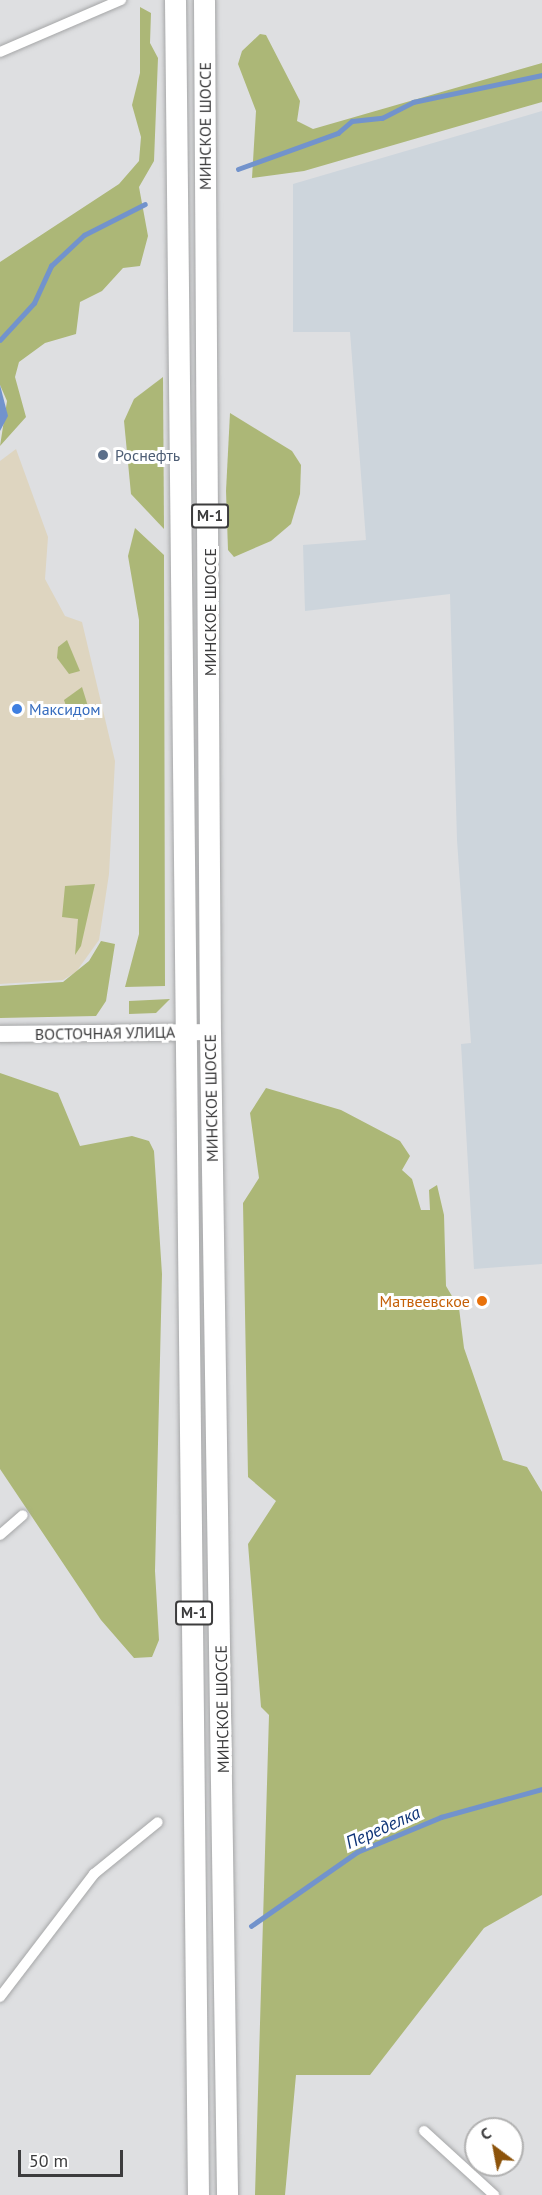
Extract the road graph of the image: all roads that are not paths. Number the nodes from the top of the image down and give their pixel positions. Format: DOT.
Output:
graph roads {
  1 [pos="121,0"];
  2 [pos="175,0"];
  3 [pos="204,0"];
  4 [pos="0,52"];
  5 [pos="184,1032"];
  6 [pos="210,1032"];
  7 [pos="0,1034"];
  8 [pos="214,1272"];
  9 [pos="188,1273"];
  10 [pos="22,1515"];
  11 [pos="0,1535"];
  12 [pos="158,1822"];
  13 [pos="0,1997"];
  14 [pos="424,2131"];
  15 [pos="198,2195"];
  16 [pos="227,2195"];
  17 [pos="494,2195"];
  1 -- 4 [label="street"];
  2 -- 5 [label="highway, МИНСКОЕ ШОССЕ / М-1"];
  3 -- 6 [label="highway, МИНСКОЕ ШОССЕ / М-1"];
  5 -- 6 [label="street, ВОСТОЧНАЯ УЛИЦА"];
  5 -- 7 [label="street, ВОСТОЧНАЯ УЛИЦА"];
  5 -- 9 [label="highway, МИНСКОЕ ШОССЕ / М-1"];
  6 -- 8 [label="highway, МИНСКОЕ ШОССЕ / М-1"];
  8 -- 9 [label="street"];
  8 -- 16 [label="highway, МИНСКОЕ ШОССЕ / М-1"];
  9 -- 15 [label="highway, МИНСКОЕ ШОССЕ / М-1"];
  10 -- 11 [label="street"];
  12 -- 13 [label="street"];
  14 -- 17 [label="street"];
}
